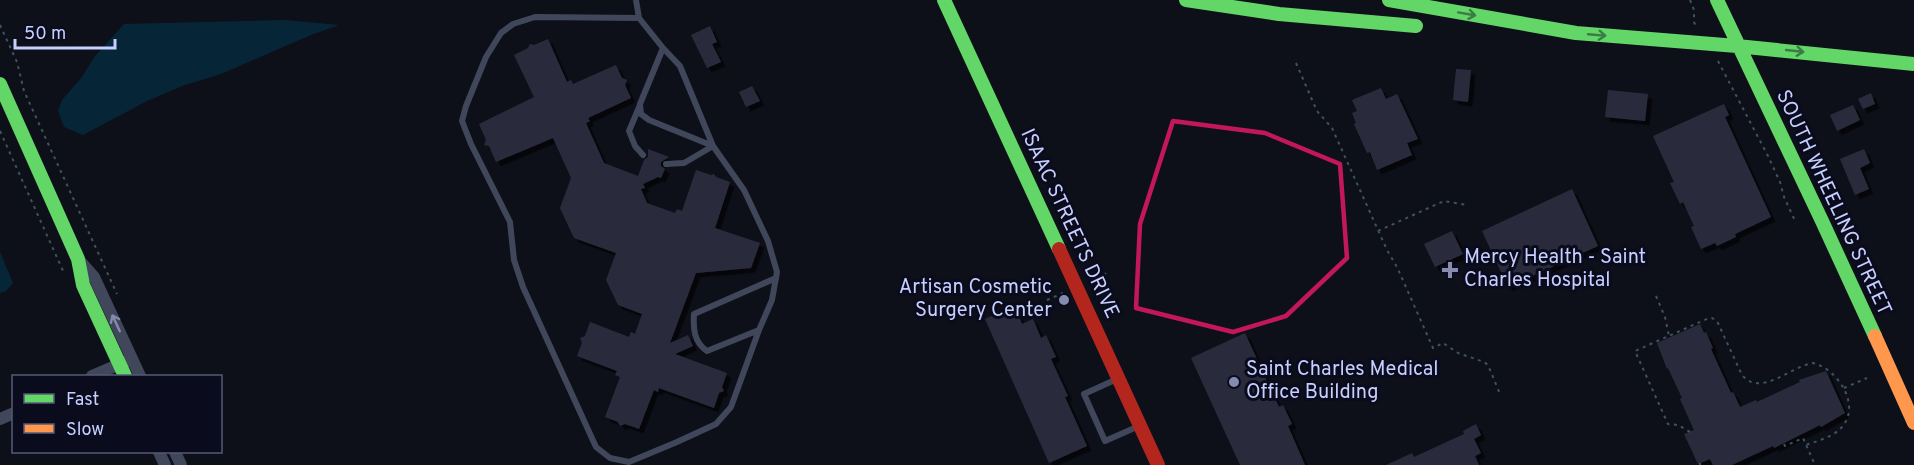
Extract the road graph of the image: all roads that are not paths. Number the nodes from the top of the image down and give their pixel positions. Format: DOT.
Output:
graph roads {
  1 [pos="636,0"];
  2 [pos="1186,0"];
  3 [pos="1389,0"];
  4 [pos="1717,2"];
  5 [pos="949,3"];
  6 [pos="639,18"];
  7 [pos="1416,26"];
  8 [pos="1737,46"];
  9 [pos="663,48"];
  10 [pos="1914,64"];
  11 [pos="0,84"];
  12 [pos="640,104"];
  13 [pos="713,146"];
  14 [pos="643,155"];
  15 [pos="666,164"];
  16 [pos="776,278"];
  17 [pos="759,330"];
  18 [pos="126,366"];
  19 [pos="95,375"];
  20 [pos="139,375"];
  21 [pos="1118,378"];
  22 [pos="1914,423"];
  23 [pos="1140,425"];
  24 [pos="1158,465"];
  1 -- 6 [label="lane"];
  2 -- 7 [label="main road"];
  3 -- 8 [label="main road, one-way"];
  4 -- 8 [label="main road, SOUTH WHEELING STREET"];
  5 -- 21 [label="main road, ISAAC STREETS DRIVE"];
  6 -- 9 [label="lane"];
  6 -- 17 [label="lane"];
  8 -- 10 [label="main road, one-way"];
  8 -- 22 [label="main road, SOUTH WHEELING STREET"];
  9 -- 12 [label="lane"];
  9 -- 13 [label="lane"];
  11 -- 18 [label="main road"];
  12 -- 13 [label="lane"];
  12 -- 14 [label="lane"];
  13 -- 15 [label="lane"];
  13 -- 16 [label="lane"];
  16 -- 17 [label="lane"];
  16 -- 17 [label="lane"];
  18 -- 19 [label="street"];
  18 -- 20 [label="street"];
  21 -- 23 [label="main road, ISAAC STREETS DRIVE"];
  21 -- 23 [label="lane"];
  23 -- 24 [label="main road, ISAAC STREETS DRIVE"];
}
